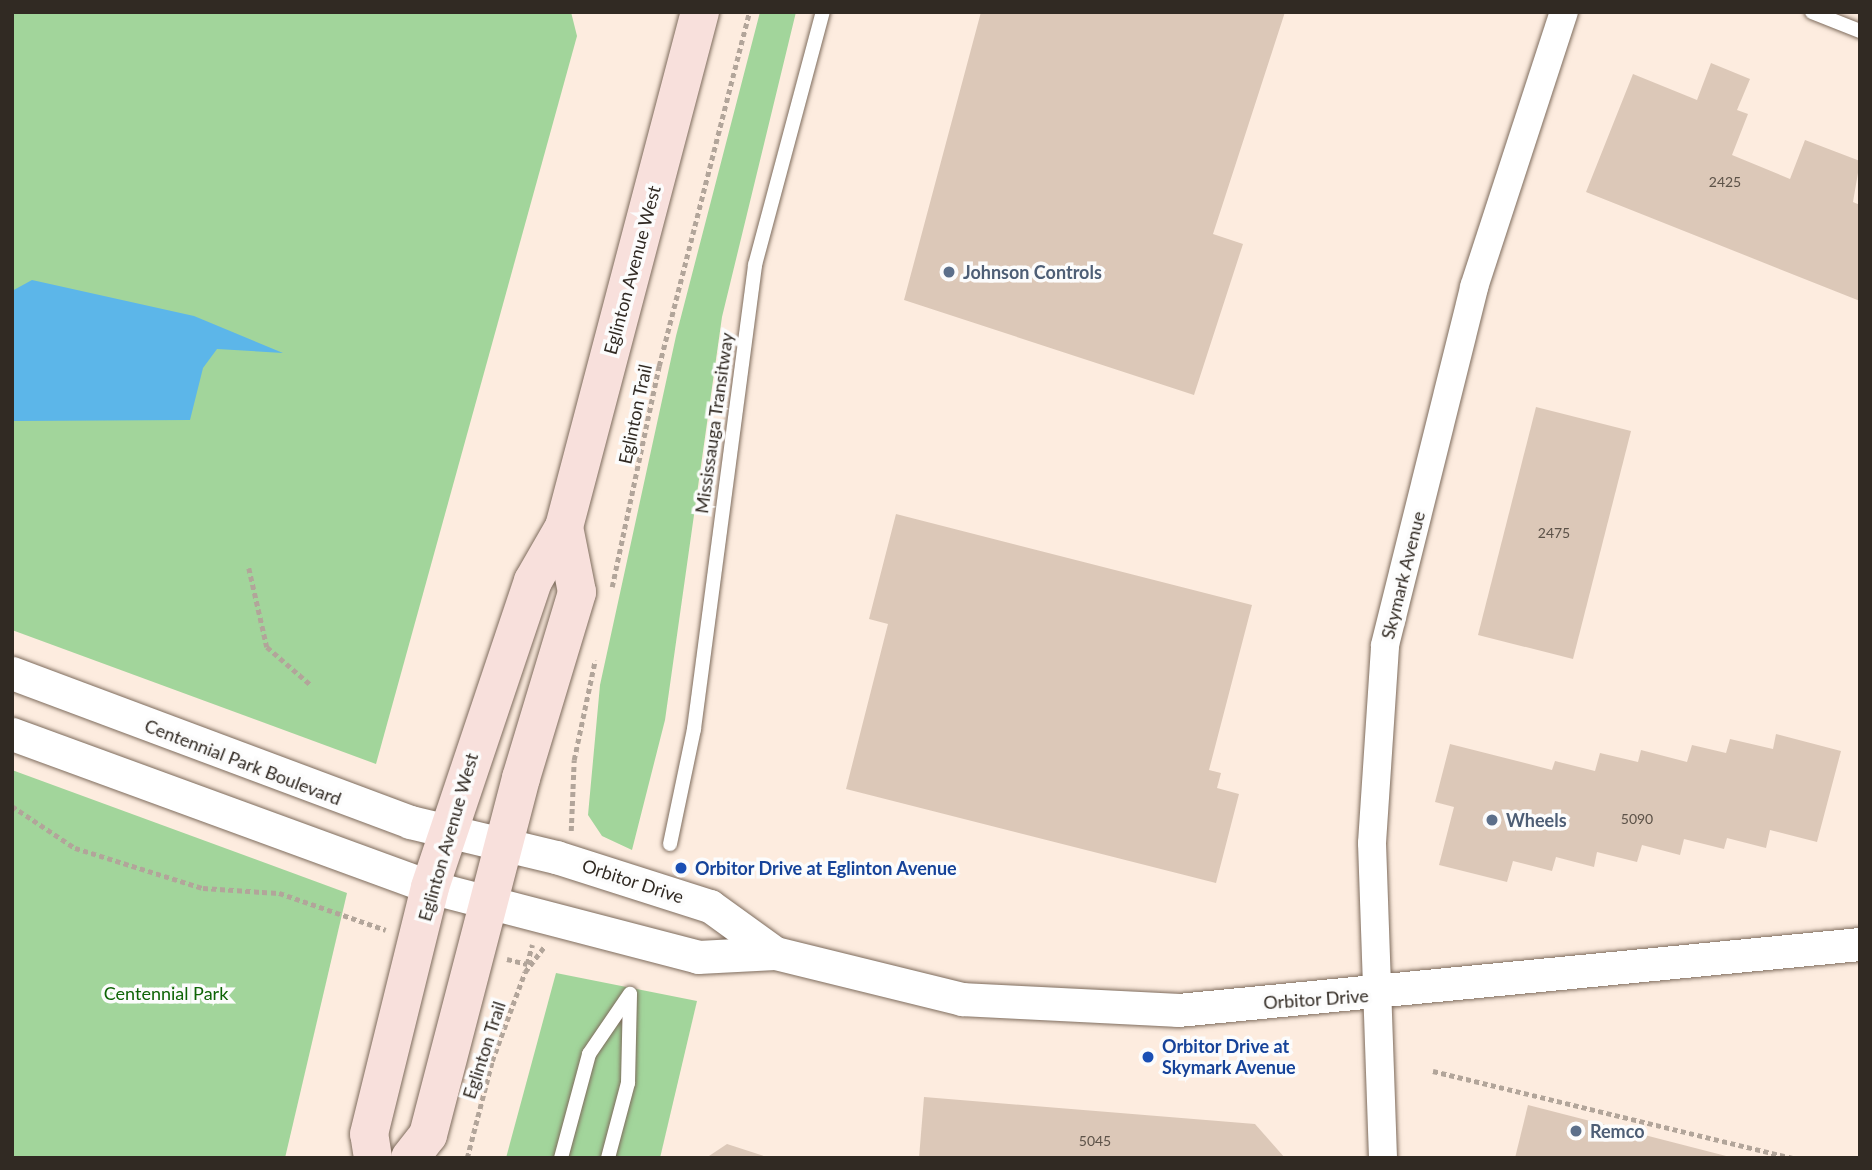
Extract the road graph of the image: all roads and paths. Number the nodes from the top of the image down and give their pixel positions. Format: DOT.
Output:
graph roads {
  1 [pos="700,12"];
  2 [pos="749,12"];
  3 [pos="823,12"];
  4 [pos="1564,12"];
  5 [pos="1812,12"];
  6 [pos="1860,30"];
  7 [pos="564,527"];
  8 [pos="249,568"];
  9 [pos="611,591"];
  10 [pos="597,653"];
  11 [pos="12,673"];
  12 [pos="311,685"];
  13 [pos="12,734"];
  14 [pos="12,806"];
  15 [pos="570,826"];
  16 [pos="477,838"];
  17 [pos="670,844"];
  18 [pos="462,895"];
  19 [pos="385,930"];
  20 [pos="1860,944"];
  21 [pos="775,953"];
  22 [pos="541,957"];
  23 [pos="1380,994"];
  24 [pos="1433,1071"];
  25 [pos="373,1158"];
  26 [pos="410,1158"];
  27 [pos="467,1158"];
  28 [pos="561,1158"];
  29 [pos="608,1158"];
  30 [pos="1383,1158"];
  31 [pos="1794,1158"];
  1 -- 7 [label="main road, Eglinton Avenue West"];
  2 -- 9 [label="path, Eglinton Trail"];
  3 -- 17 [label="lane, Mississauga Transitway"];
  4 -- 23 [label="street, Skymark Avenue"];
  5 -- 6 [label="lane"];
  7 -- 16 [label="main road, Eglinton Avenue West"];
  7 -- 16 [label="main road, Eglinton Avenue West"];
  8 -- 12 [label="path"];
  10 -- 15 [label="path"];
  11 -- 16 [label="street, Centennial Park Boulevard"];
  13 -- 18 [label="street"];
  14 -- 19 [label="path"];
  16 -- 18 [label="main road, Eglinton Avenue West"];
  16 -- 18 [label="main road, Eglinton Avenue West"];
  16 -- 21 [label="street, Orbitor Drive"];
  18 -- 21 [label="street, Orbitor Drive"];
  18 -- 25 [label="main road, Eglinton Avenue West"];
  18 -- 26 [label="main road, Eglinton Avenue West"];
  20 -- 23 [label="street, Orbitor Drive"];
  21 -- 23 [label="street, Orbitor Drive"];
  22 -- 27 [label="path, Eglinton Trail"];
  23 -- 30 [label="street, Skymark Avenue"];
  24 -- 31 [label="path"];
  28 -- 29 [label="lane"];
}
